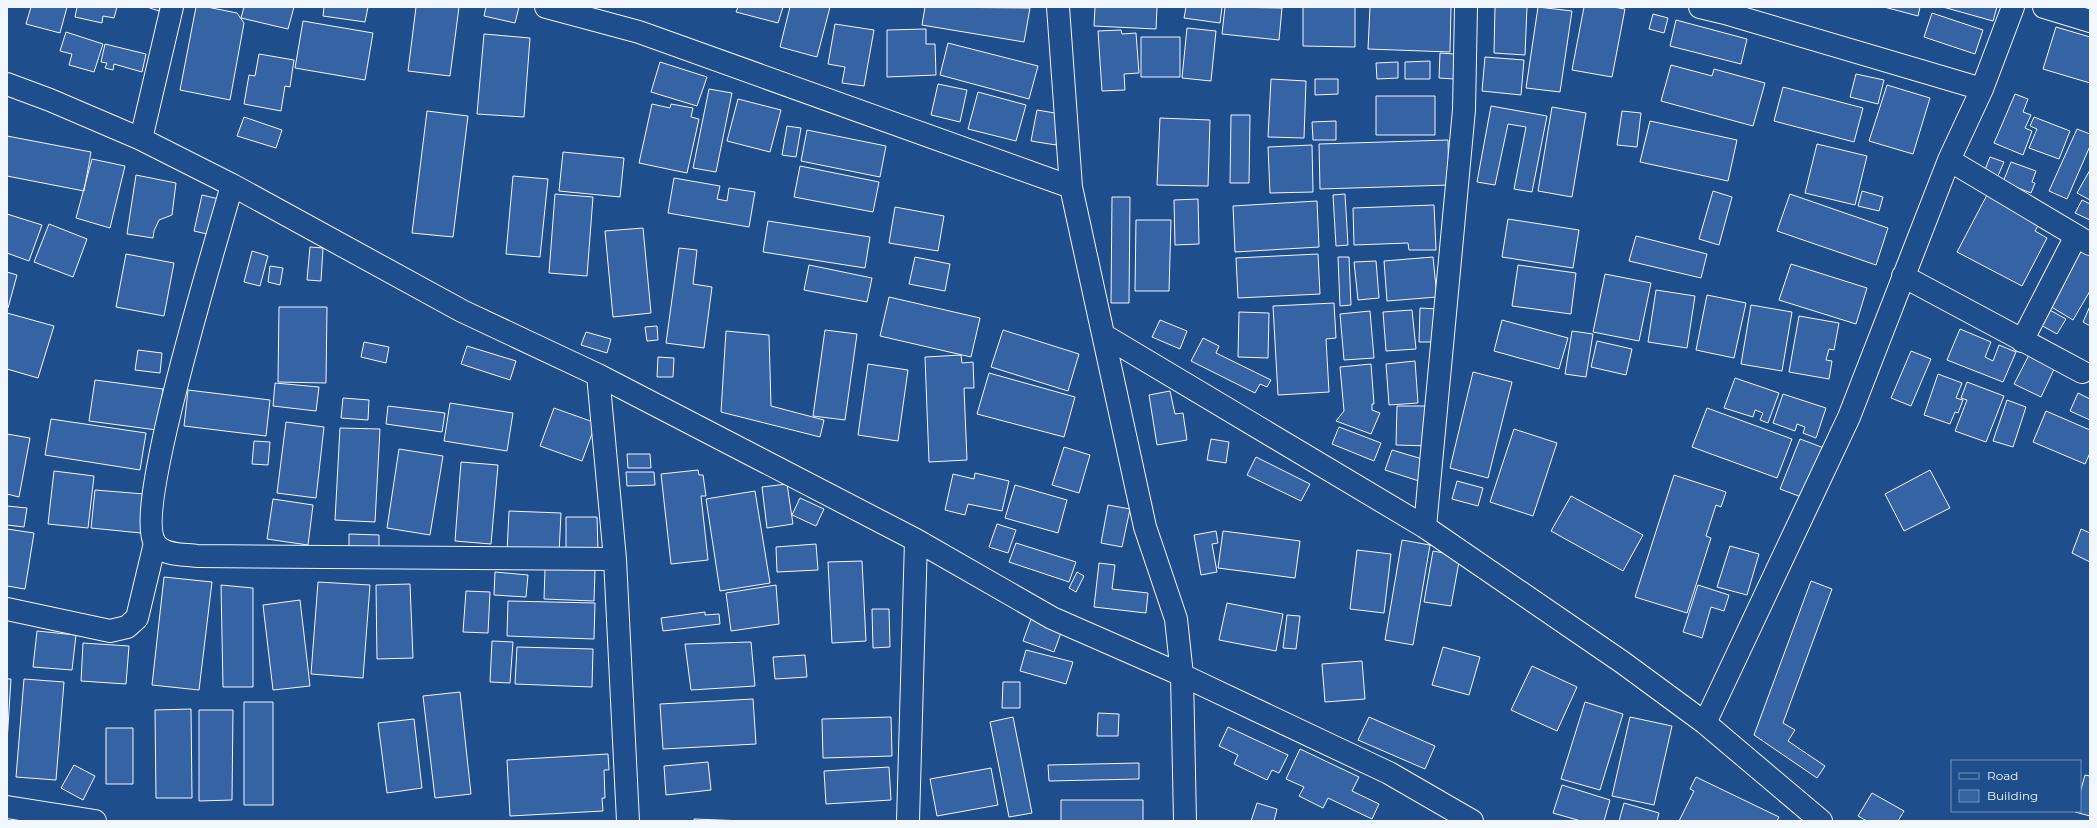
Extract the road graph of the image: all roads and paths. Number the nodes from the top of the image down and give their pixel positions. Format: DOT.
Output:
graph roads {
  1 [pos="172,7"];
  2 [pos="546,7"];
  3 [pos="1058,7"];
  4 [pos="1466,7"];
  5 [pos="1700,7"];
  6 [pos="2013,7"];
  7 [pos="2044,7"];
  8 [pos="2090,21"];
  9 [pos="8,89"];
  10 [pos="1982,89"];
  11 [pos="141,139"];
  12 [pos="1949,160"];
  13 [pos="232,185"];
  14 [pos="1071,187"];
  15 [pos="2083,240"];
  16 [pos="1903,276"];
  17 [pos="1104,336"];
  18 [pos="2022,341"];
  19 [pos="2082,372"];
  20 [pos="598,375"];
  21 [pos="1425,527"];
  22 [pos="916,540"];
  23 [pos="155,543"];
  24 [pos="615,559"];
  25 [pos="7,609"];
  26 [pos="1182,675"];
  27 [pos="1705,723"];
  28 [pos="18,813"];
  29 [pos="1448,815"];
  30 [pos="95,821"];
  31 [pos="628,821"];
  32 [pos="908,821"];
  33 [pos="1185,821"];
  34 [pos="1472,821"];
  35 [pos="1821,821"];
  1 -- 11 [label="street"];
  2 -- 14 [label="street"];
  3 -- 14 [label="street"];
  4 -- 21 [label="street"];
  5 -- 10 [label="street"];
  6 -- 10 [label="street"];
  7 -- 8 [label="street"];
  9 -- 11 [label="street"];
  10 -- 12 [label="street"];
  11 -- 13 [label="street"];
  12 -- 15 [label="street"];
  12 -- 16 [label="street"];
  13 -- 20 [label="street"];
  13 -- 23 [label="street"];
  14 -- 17 [label="street"];
  15 -- 18 [label="street"];
  16 -- 18 [label="street"];
  16 -- 27 [label="street"];
  17 -- 21 [label="street"];
  17 -- 26 [label="street"];
  18 -- 19 [label="street"];
  20 -- 22 [label="street"];
  20 -- 24 [label="street"];
  21 -- 27 [label="street"];
  22 -- 26 [label="street"];
  22 -- 32 [label="street"];
  23 -- 24 [label="street"];
  23 -- 25 [label="street"];
  24 -- 31 [label="street"];
  26 -- 29 [label="street"];
  26 -- 33 [label="street"];
  27 -- 35 [label="street"];
  28 -- 30 [label="street"];
  29 -- 34 [label="street"];
}
